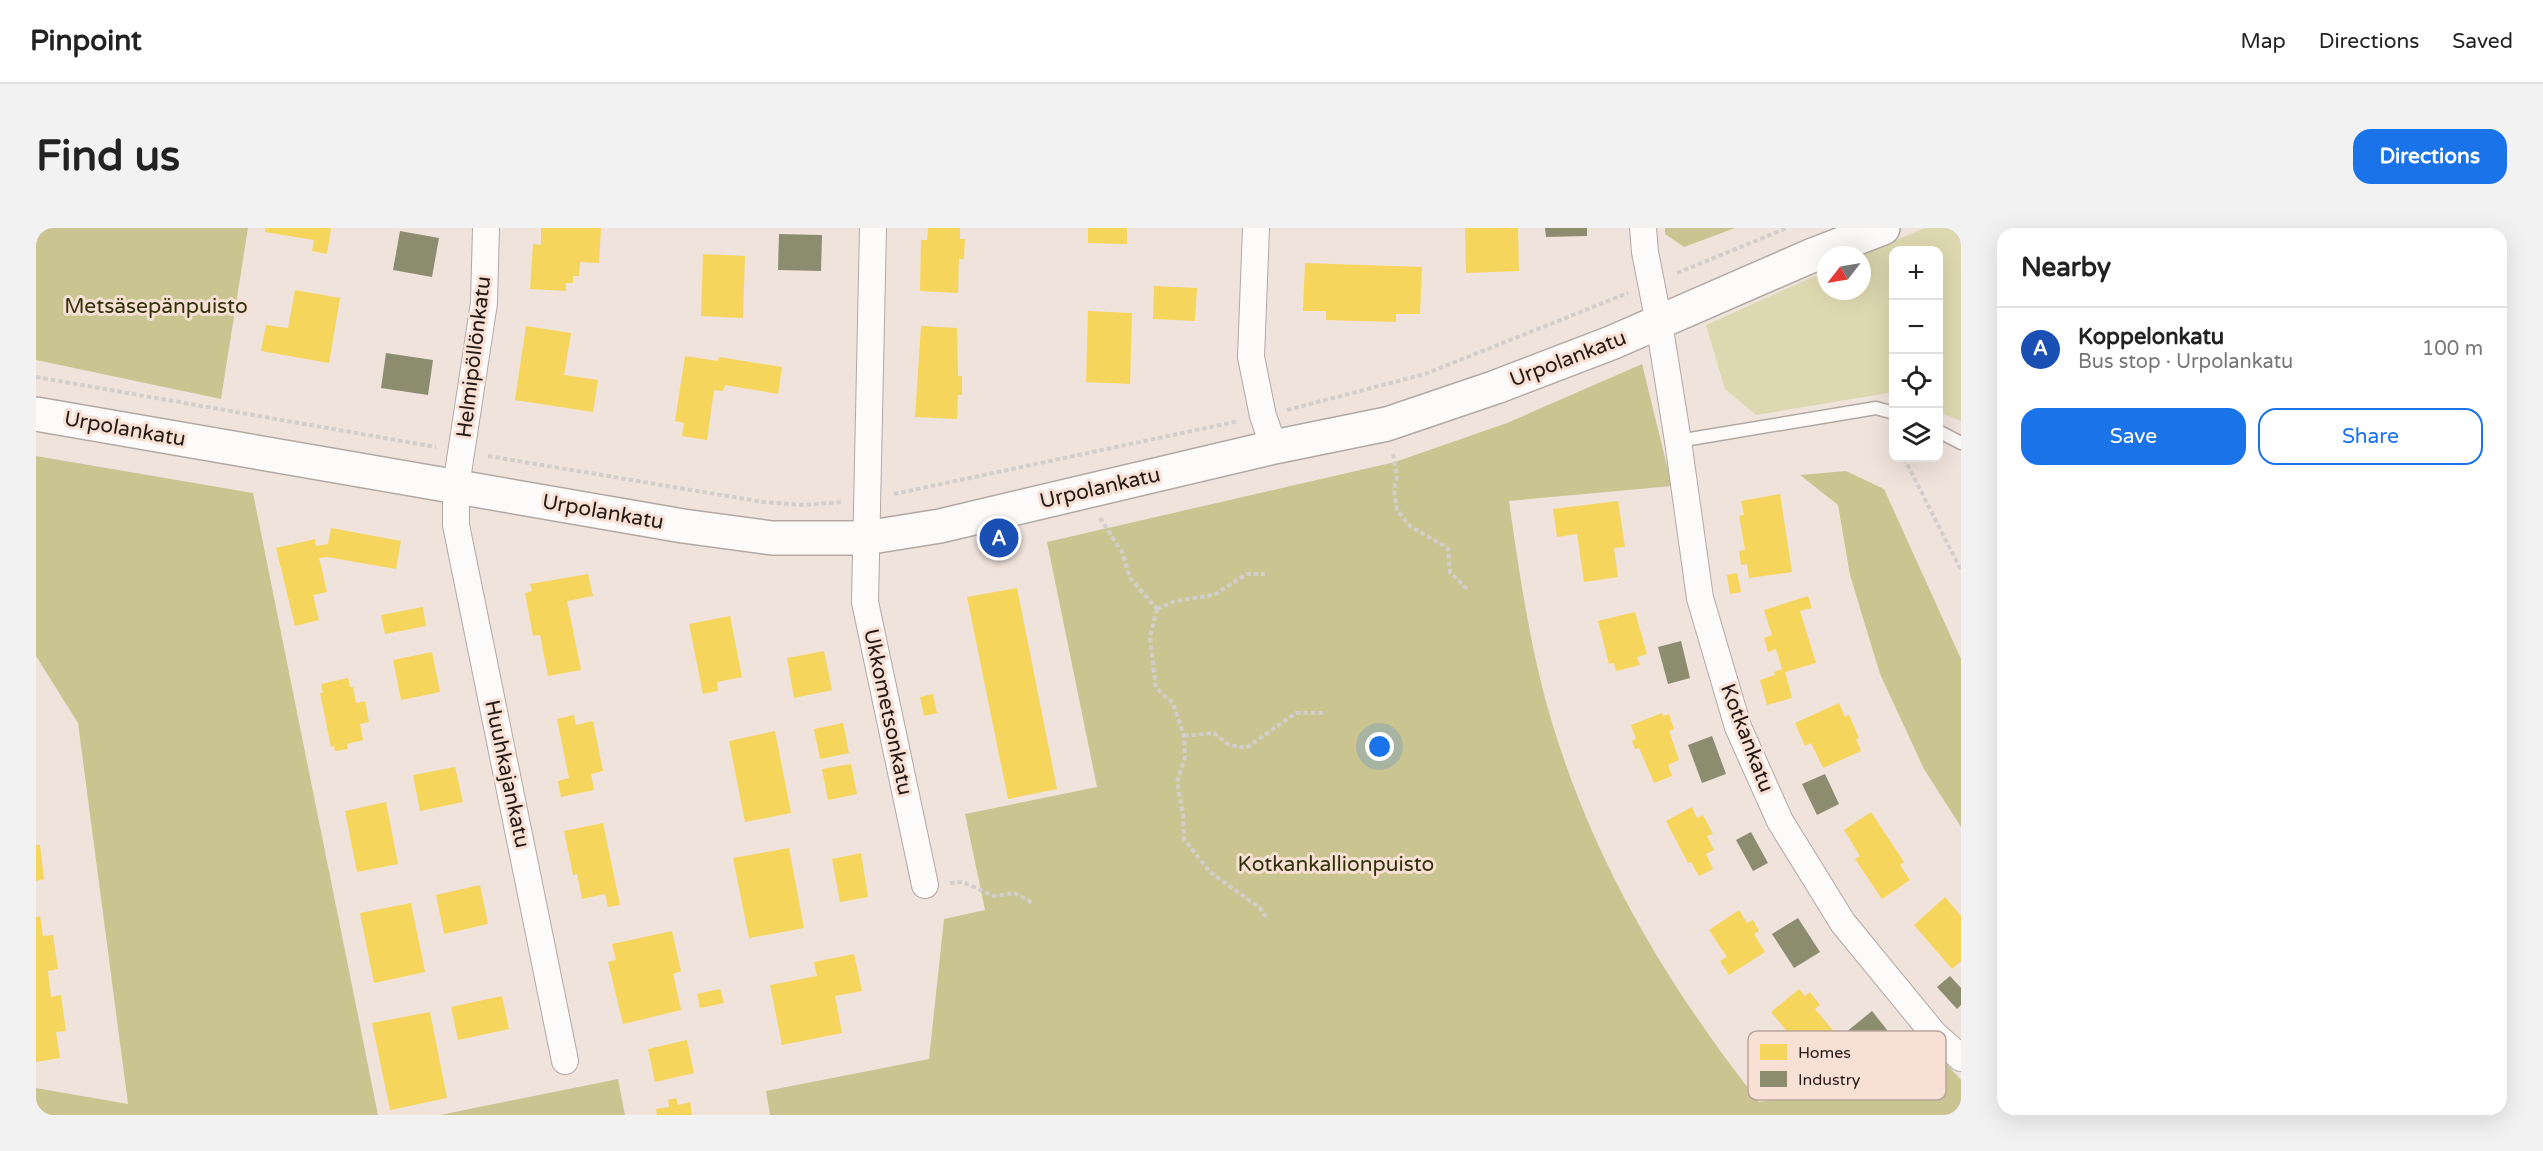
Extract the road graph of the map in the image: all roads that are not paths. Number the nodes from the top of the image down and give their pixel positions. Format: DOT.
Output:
graph roads {
  1 [pos="486,228"];
  2 [pos="873,228"];
  3 [pos="1256,228"];
  4 [pos="1643,228"];
  5 [pos="1883,228"];
  6 [pos="1659,322"];
  7 [pos="1889,412"];
  8 [pos="36,414"];
  9 [pos="1943,434"];
  10 [pos="1678,441"];
  11 [pos="1961,443"];
  12 [pos="1275,447"];
  13 [pos="456,486"];
  14 [pos="865,538"];
  15 [pos="925,885"];
  16 [pos="1932,1031"];
  17 [pos="1946,1045"];
  18 [pos="1961,1058"];
  19 [pos="565,1061"];
  1 -- 13 [label="street, Helmipöllönkatu"];
  2 -- 14 [label="street, Ukkometsonkatu"];
  3 -- 12 [label="street"];
  4 -- 6 [label="street, Kotkankatu"];
  5 -- 6 [label="main road, Urpolankatu"];
  6 -- 10 [label="street, Kotkankatu"];
  6 -- 12 [label="main road, Urpolankatu"];
  7 -- 10 [label="lane"];
  8 -- 13 [label="main road, Urpolankatu"];
  9 -- 11 [label="lane"];
  10 -- 16 [label="street, Kotkankatu"];
  12 -- 14 [label="main road, Urpolankatu"];
  13 -- 14 [label="main road, Urpolankatu"];
  13 -- 19 [label="street, Huuhkajankatu"];
  14 -- 15 [label="street, Ukkometsonkatu"];
  17 -- 18 [label="street, Kotkankatu"];
}
